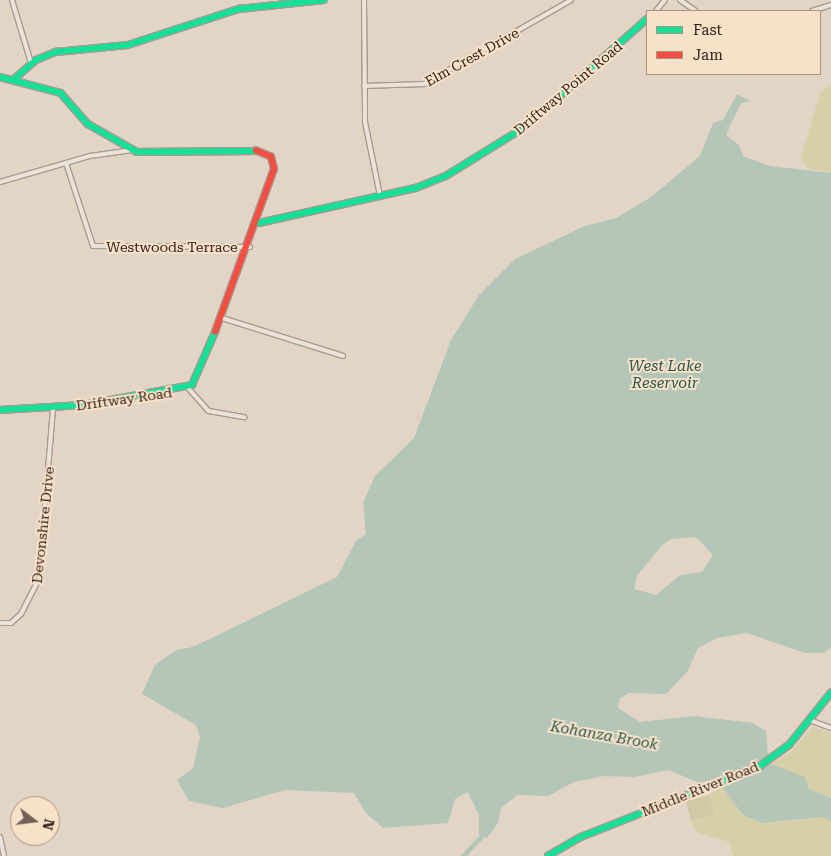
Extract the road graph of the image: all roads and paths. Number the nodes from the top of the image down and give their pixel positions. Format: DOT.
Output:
graph roads {
  1 [pos="12,0"];
  2 [pos="324,0"];
  3 [pos="364,0"];
  4 [pos="571,0"];
  5 [pos="665,0"];
  6 [pos="680,0"];
  7 [pos="831,5"];
  8 [pos="657,10"];
  9 [pos="695,10"];
  10 [pos="815,10"];
  11 [pos="646,21"];
  12 [pos="31,63"];
  13 [pos="0,77"];
  14 [pos="13,80"];
  15 [pos="364,86"];
  16 [pos="132,150"];
  17 [pos="66,163"];
  18 [pos="0,182"];
  19 [pos="380,197"];
  20 [pos="258,224"];
  21 [pos="250,247"];
  22 [pos="222,318"];
  23 [pos="343,356"];
  24 [pos="188,388"];
  25 [pos="54,409"];
  26 [pos="0,410"];
  27 [pos="244,418"];
  28 [pos="1,623"];
  29 [pos="831,693"];
  30 [pos="810,720"];
  31 [pos="831,728"];
  32 [pos="0,837"];
  33 [pos="4,856"];
  34 [pos="548,856"];
  1 -- 12 [label="street"];
  2 -- 12 [label="street"];
  3 -- 15 [label="street"];
  4 -- 15 [label="street, Elm Crest Drive"];
  5 -- 8 [label="street"];
  6 -- 9 [label="street"];
  7 -- 10 [label="street"];
  11 -- 19 [label="street, Driftway Point Road"];
  12 -- 14 [label="street"];
  13 -- 14 [label="street"];
  14 -- 16 [label="street"];
  15 -- 19 [label="street"];
  16 -- 17 [label="street"];
  16 -- 20 [label="street, Driftway Road"];
  17 -- 18 [label="street"];
  17 -- 21 [label="street, Westwoods Terrace"];
  19 -- 20 [label="street, Driftway Point Road"];
  20 -- 21 [label="street, Driftway Road"];
  21 -- 22 [label="street, Driftway Road"];
  22 -- 23 [label="street"];
  22 -- 24 [label="street, Driftway Road"];
  24 -- 25 [label="street, Driftway Road"];
  24 -- 27 [label="street"];
  25 -- 26 [label="street, Driftway Road"];
  25 -- 28 [label="street, Devonshire Drive"];
  29 -- 30 [label="street, Middle River Road"];
  30 -- 31 [label="street"];
  30 -- 34 [label="street, Middle River Road"];
  32 -- 33 [label="street"];
}
